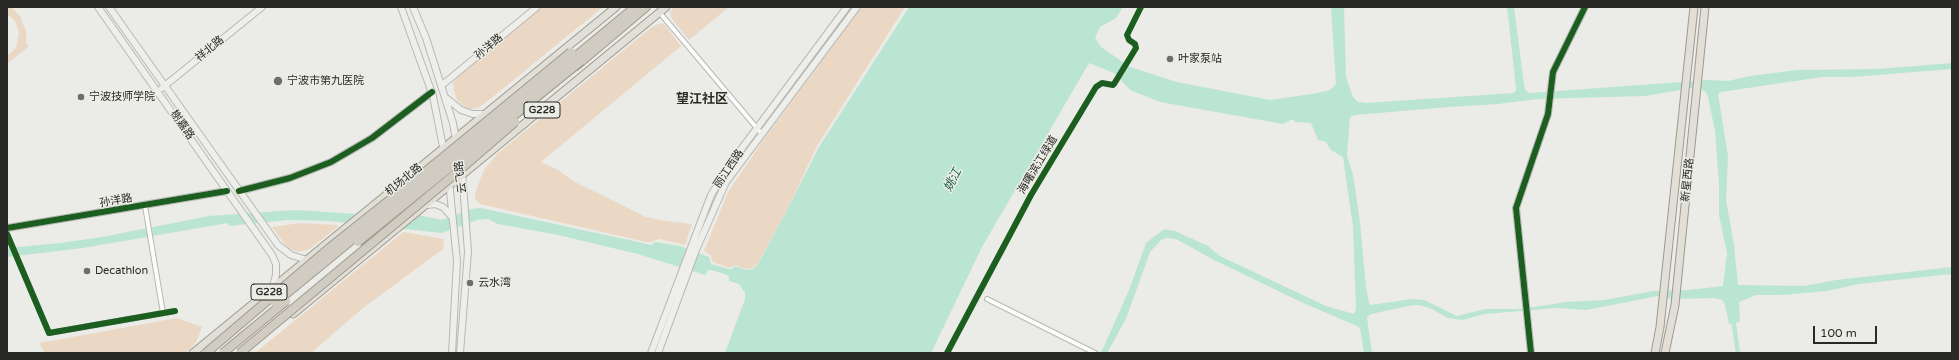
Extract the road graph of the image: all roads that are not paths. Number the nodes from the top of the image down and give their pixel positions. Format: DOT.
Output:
graph roads {
  1 [pos="98,7"];
  2 [pos="109,7"];
  3 [pos="262,7"];
  4 [pos="401,7"];
  5 [pos="413,7"];
  6 [pos="538,7"];
  7 [pos="616,7"];
  8 [pos="635,7"];
  9 [pos="646,7"];
  10 [pos="666,7"];
  11 [pos="847,7"];
  12 [pos="856,7"];
  13 [pos="1585,7"];
  14 [pos="1694,7"];
  15 [pos="1705,7"];
  16 [pos="660,13"];
  17 [pos="576,56"];
  18 [pos="165,86"];
  19 [pos="441,86"];
  20 [pos="158,91"];
  21 [pos="432,92"];
  22 [pos="445,97"];
  23 [pos="484,114"];
  24 [pos="759,131"];
  25 [pos="456,138"];
  26 [pos="444,149"];
  27 [pos="462,176"];
  28 [pos="450,186"];
  29 [pos="227,191"];
  30 [pos="239,191"];
  31 [pos="427,205"];
  32 [pos="145,206"];
  33 [pos="452,217"];
  34 [pos="7,228"];
  35 [pos="7,234"];
  36 [pos="307,260"];
  37 [pos="684,272"];
  38 [pos="272,289"];
  39 [pos="987,299"];
  40 [pos="175,311"];
  41 [pos="163,313"];
  42 [pos="193,353"];
  43 [pos="206,353"];
  44 [pos="212,353"];
  45 [pos="224,353"];
  46 [pos="240,353"];
  47 [pos="245,353"];
  48 [pos="452,353"];
  49 [pos="460,353"];
  50 [pos="651,353"];
  51 [pos="658,353"];
  52 [pos="1095,353"];
  53 [pos="1531,353"];
  54 [pos="1655,353"];
  55 [pos="1665,353"];
  1 -- 20 [label="main road, 榭嘉路"];
  2 -- 18 [label="main road, 榭嘉路"];
  3 -- 18 [label="main road, 祥北路"];
  4 -- 21 [label="main road, 云飞路"];
  5 -- 19 [label="main road, 云飞路"];
  6 -- 19 [label="main road, 孙洋路"];
  7 -- 23 [label="main road, 机场北路 / G228"];
  8 -- 17 [label="highway"];
  9 -- 17 [label="highway"];
  10 -- 16 [label="main road, G228"];
  11 -- 24 [label="main road, 丽江西路"];
  12 -- 24 [label="main road, 丽江西路"];
  13 -- 53 [label="main road"];
  14 -- 54 [label="main road, 新星西路"];
  15 -- 55 [label="main road, 新星西路"];
  16 -- 24 [label="street"];
  16 -- 27 [label="main road, G228"];
  17 -- 43 [label="highway, bridge"];
  17 -- 44 [label="highway, 机场北路, bridge"];
  17 -- 45 [label="highway, 机场北路, bridge"];
  17 -- 46 [label="highway, bridge"];
  18 -- 20 [label="main road, 祥北路"];
  18 -- 30 [label="main road, 榭嘉路"];
  19 -- 22 [label="main road, 云飞路"];
  20 -- 29 [label="main road, 榭嘉路"];
  21 -- 26 [label="main road, 云飞路"];
  21 -- 30 [label="main road"];
  22 -- 23 [label="main road"];
  22 -- 25 [label="main road, 云飞路"];
  23 -- 25 [label="main road, 机场北路 / G228"];
  24 -- 37 [label="main road, 丽江西路"];
  25 -- 26 [label="main road, 机场北路 / G228"];
  25 -- 27 [label="main road, 云飞路"];
  26 -- 28 [label="main road, 云飞路"];
  26 -- 36 [label="main road, 机场北路 / G228"];
  27 -- 28 [label="main road, G228"];
  27 -- 49 [label="main road, 云飞路"];
  28 -- 31 [label="main road, G228"];
  28 -- 33 [label="main road, 云飞路"];
  29 -- 32 [label="main road, 孙洋路"];
  29 -- 38 [label="main road, 榭嘉路"];
  30 -- 36 [label="main road, 榭嘉路"];
  31 -- 33 [label="main road"];
  31 -- 47 [label="main road, G228"];
  32 -- 34 [label="main road, 孙洋路"];
  32 -- 41 [label="street"];
  33 -- 48 [label="main road, 云飞路"];
  35 -- 41 [label="street"];
  36 -- 38 [label="main road, 机场北路 / G228"];
  37 -- 50 [label="main road, 丽江西路"];
  37 -- 51 [label="main road"];
  38 -- 42 [label="main road, 机场北路 / G228"];
  39 -- 52 [label="street"];
  40 -- 41 [label="street"];
}
